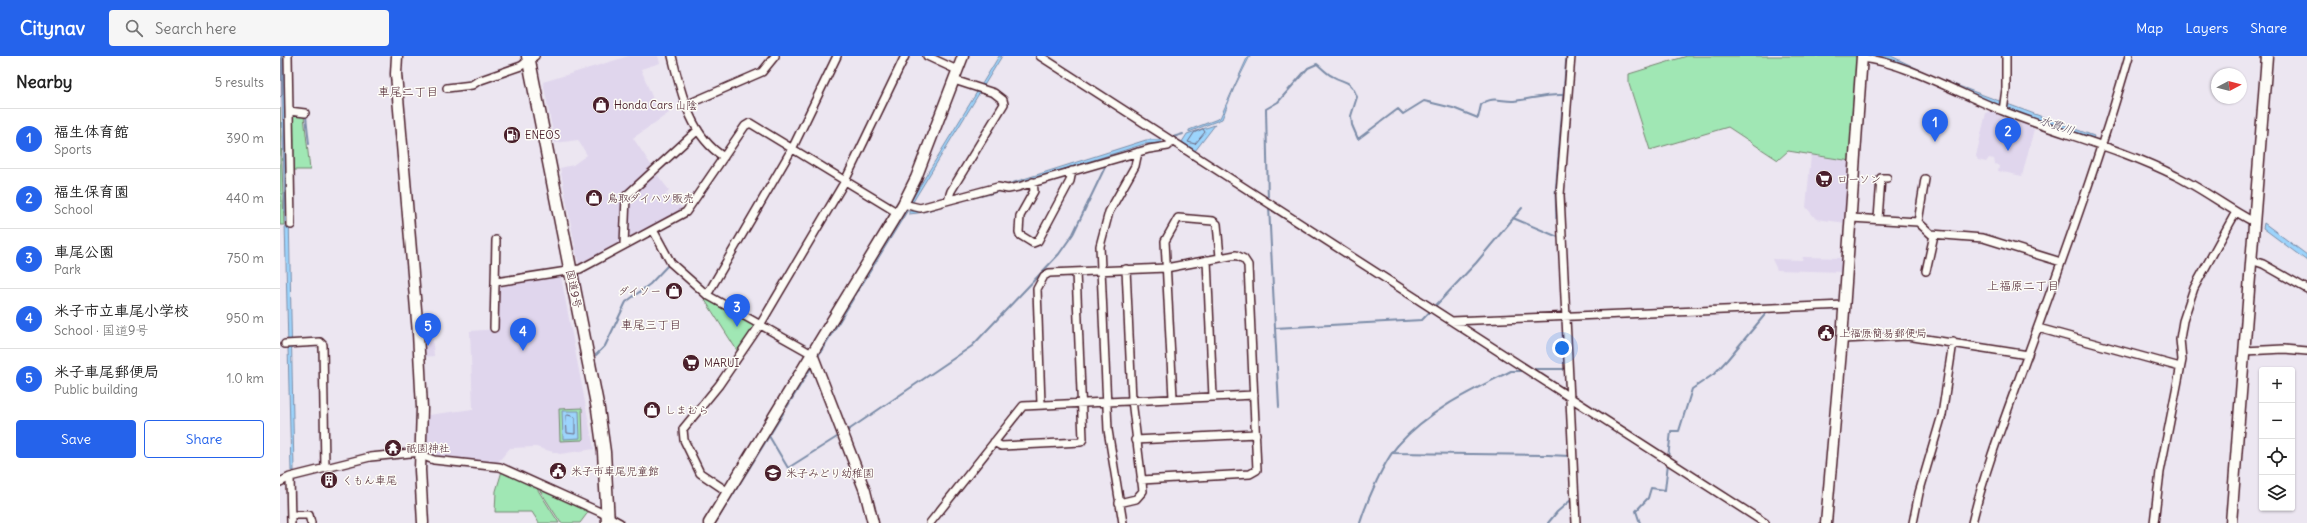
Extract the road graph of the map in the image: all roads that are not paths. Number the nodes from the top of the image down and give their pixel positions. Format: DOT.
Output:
graph roads {
  1 [pos="288,56"];
  2 [pos="397,56"];
  3 [pos="672,56"];
  4 [pos="775,56"];
  5 [pos="837,56"];
  6 [pos="905,56"];
  7 [pos="927,56"];
  8 [pos="963,56"];
  9 [pos="1040,56"];
  10 [pos="1570,56"];
  11 [pos="2006,56"];
  12 [pos="2129,56"];
  13 [pos="2267,56"];
  14 [pos="530,57"];
  15 [pos="1862,57"];
  16 [pos="957,70"];
  17 [pos="954,80"];
  18 [pos="447,88"];
  19 [pos="686,105"];
  20 [pos="289,111"];
  21 [pos="2003,112"];
  22 [pos="305,113"];
  23 [pos="698,130"];
  24 [pos="1172,142"];
  25 [pos="2103,146"];
  26 [pos="792,149"];
  27 [pos="1138,152"];
  28 [pos="724,157"];
  29 [pos="1072,171"];
  30 [pos="1887,178"];
  31 [pos="1925,179"];
  32 [pos="845,181"];
  33 [pos="1033,182"];
  34 [pos="948,200"];
  35 [pos="904,208"];
  36 [pos="2236,212"];
  37 [pos="1851,218"];
  38 [pos="1878,219"];
  39 [pos="1918,222"];
  40 [pos="2254,222"];
  41 [pos="291,225"];
  42 [pos="653,230"];
  43 [pos="1934,235"];
  44 [pos="496,240"];
  45 [pos="624,245"];
  46 [pos="1220,257"];
  47 [pos="1207,260"];
  48 [pos="2251,260"];
  49 [pos="2061,262"];
  50 [pos="1166,268"];
  51 [pos="1126,269"];
  52 [pos="1100,271"];
  53 [pos="1926,271"];
  54 [pos="570,272"];
  55 [pos="1076,272"];
  56 [pos="496,282"];
  57 [pos="2307,289"];
  58 [pos="707,295"];
  59 [pos="1845,305"];
  60 [pos="1565,316"];
  61 [pos="1452,321"];
  62 [pos="760,325"];
  63 [pos="494,328"];
  64 [pos="2038,328"];
  65 [pos="1842,339"];
  66 [pos="1953,342"];
  67 [pos="285,344"];
  68 [pos="2244,351"];
  69 [pos="2307,351"];
  70 [pos="812,354"];
  71 [pos="2028,355"];
  72 [pos="2180,367"];
  73 [pos="1254,395"];
  74 [pos="1213,397"];
  75 [pos="1569,397"];
  76 [pos="1172,398"];
  77 [pos="1132,400"];
  78 [pos="1107,401"];
  79 [pos="1082,402"];
  80 [pos="1041,404"];
  81 [pos="1256,434"];
  82 [pos="1135,440"];
  83 [pos="994,442"];
  84 [pos="421,452"];
  85 [pos="325,468"];
  86 [pos="290,477"];
  87 [pos="1141,480"];
  88 [pos="280,482"];
  89 [pos="728,492"];
  90 [pos="1119,503"];
  91 [pos="291,515"];
  92 [pos="612,521"];
  93 [pos="291,523"];
  94 [pos="311,523"];
  95 [pos="423,523"];
  96 [pos="709,523"];
  97 [pos="872,523"];
  98 [pos="930,523"];
  99 [pos="1122,523"];
  100 [pos="1576,523"];
  101 [pos="1765,523"];
  102 [pos="1826,523"];
  103 [pos="1913,523"];
  104 [pos="1972,523"];
  105 [pos="2154,523"];
  106 [pos="2231,523"];
  1 -- 20 [label="street"];
  2 -- 84 [label="street"];
  3 -- 19 [label="street"];
  4 -- 19 [label="street"];
  5 -- 26 [label="street"];
  6 -- 32 [label="street"];
  7 -- 16 [label="street"];
  8 -- 16 [label="street"];
  9 -- 24 [label="street"];
  10 -- 60 [label="street"];
  11 -- 21 [label="street"];
  12 -- 25 [label="street"];
  13 -- 40 [label="street"];
  14 -- 18 [label="street"];
  14 -- 54 [label="highway, 国道9号"];
  15 -- 21 [label="street"];
  15 -- 37 [label="street"];
  16 -- 17 [label="street"];
  17 -- 34 [label="street"];
  17 -- 35 [label="street"];
  19 -- 23 [label="street"];
  20 -- 22 [label="street"];
  20 -- 41 [label="street"];
  21 -- 25 [label="street"];
  23 -- 28 [label="street"];
  23 -- 45 [label="street"];
  24 -- 27 [label="street"];
  24 -- 61 [label="street"];
  25 -- 36 [label="street"];
  25 -- 49 [label="street"];
  26 -- 28 [label="street"];
  26 -- 32 [label="street"];
  26 -- 58 [label="street"];
  27 -- 29 [label="street"];
  27 -- 52 [label="street"];
  28 -- 42 [label="street"];
  29 -- 33 [label="street"];
  29 -- 33 [label="street"];
  30 -- 38 [label="street"];
  31 -- 39 [label="street"];
  32 -- 35 [label="street"];
  32 -- 62 [label="street"];
  33 -- 34 [label="street"];
  34 -- 35 [label="street"];
  35 -- 70 [label="street"];
  36 -- 40 [label="street"];
  36 -- 72 [label="street"];
  37 -- 38 [label="street"];
  37 -- 59 [label="street"];
  38 -- 39 [label="street"];
  39 -- 43 [label="street"];
  40 -- 48 [label="street"];
  42 -- 45 [label="street"];
  42 -- 58 [label="street"];
  43 -- 49 [label="street"];
  43 -- 53 [label="street"];
  44 -- 56 [label="street"];
  45 -- 54 [label="street"];
  46 -- 47 [label="street"];
  46 -- 50 [label="street"];
  46 -- 73 [label="street"];
  47 -- 50 [label="street"];
  47 -- 74 [label="street"];
  48 -- 57 [label="street"];
  48 -- 68 [label="street"];
  49 -- 64 [label="street"];
  50 -- 51 [label="street"];
  50 -- 76 [label="street"];
  51 -- 52 [label="street"];
  51 -- 77 [label="street"];
  52 -- 55 [label="street"];
  52 -- 78 [label="street"];
  54 -- 56 [label="street"];
  54 -- 92 [label="highway, 国道9号"];
  55 -- 79 [label="street"];
  55 -- 80 [label="street"];
  56 -- 63 [label="street"];
  58 -- 62 [label="street"];
  59 -- 60 [label="street"];
  59 -- 65 [label="street"];
  60 -- 61 [label="street"];
  60 -- 75 [label="street"];
  61 -- 75 [label="street"];
  62 -- 70 [label="street"];
  62 -- 89 [label="street"];
  64 -- 71 [label="street"];
  64 -- 72 [label="street"];
  65 -- 66 [label="street"];
  65 -- 102 [label="street"];
  66 -- 71 [label="street"];
  66 -- 103 [label="street"];
  67 -- 85 [label="street"];
  68 -- 69 [label="street"];
  68 -- 106 [label="street"];
  70 -- 89 [label="street"];
  70 -- 97 [label="street"];
  71 -- 104 [label="street"];
  72 -- 105 [label="street"];
  73 -- 74 [label="street"];
  73 -- 81 [label="street"];
  74 -- 76 [label="street"];
  75 -- 100 [label="street"];
  75 -- 101 [label="street"];
  76 -- 77 [label="street"];
  77 -- 78 [label="street"];
  77 -- 82 [label="street"];
  78 -- 79 [label="street"];
  78 -- 90 [label="street"];
  79 -- 80 [label="street"];
  79 -- 83 [label="street"];
  80 -- 83 [label="street"];
  81 -- 82 [label="street"];
  81 -- 87 [label="street"];
  82 -- 87 [label="street"];
  83 -- 98 [label="street"];
  84 -- 85 [label="street"];
  84 -- 92 [label="street"];
  84 -- 95 [label="street"];
  85 -- 86 [label="street"];
  86 -- 88 [label="street"];
  86 -- 91 [label="street"];
  87 -- 90 [label="street"];
  89 -- 96 [label="street"];
  90 -- 99 [label="street"];
  91 -- 93 [label="street"];
  91 -- 94 [label="street"];
}
